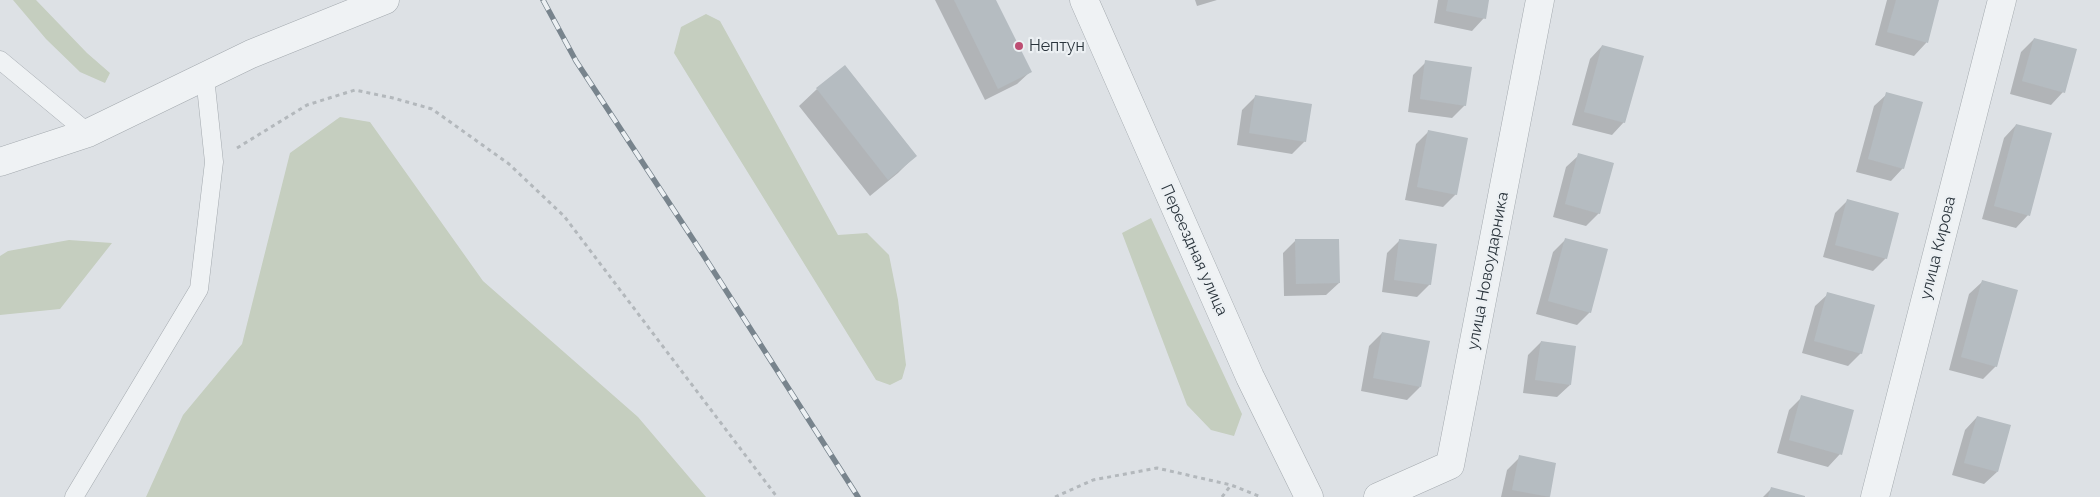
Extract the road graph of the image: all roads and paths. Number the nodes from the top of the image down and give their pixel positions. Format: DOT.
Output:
graph roads {
  1 [pos="338,0"];
  2 [pos="385,0"];
  3 [pos="1084,0"];
  4 [pos="1540,0"];
  5 [pos="2002,0"];
  6 [pos="250,54"];
  7 [pos="0,60"];
  8 [pos="205,77"];
  9 [pos="88,133"];
  10 [pos="0,162"];
  11 [pos="214,162"];
  12 [pos="1231,485"];
  13 [pos="74,497"];
  14 [pos="777,497"];
  15 [pos="1055,497"];
  16 [pos="1222,497"];
  17 [pos="1262,497"];
  18 [pos="1309,497"];
  19 [pos="1378,497"];
  20 [pos="1875,497"];
  1 -- 6 [label="street"];
  2 -- 6 [label="street"];
  3 -- 18 [label="street, Переездная улица"];
  4 -- 19 [label="street, улица Новоударника"];
  5 -- 20 [label="street, улица Кирова"];
  6 -- 8 [label="street"];
  7 -- 9 [label="lane"];
  8 -- 9 [label="street"];
  8 -- 11 [label="lane"];
  9 -- 10 [label="street"];
  11 -- 13 [label="lane"];
  11 -- 14 [label="path"];
  12 -- 15 [label="path"];
  12 -- 16 [label="path"];
  12 -- 17 [label="path"];
}
